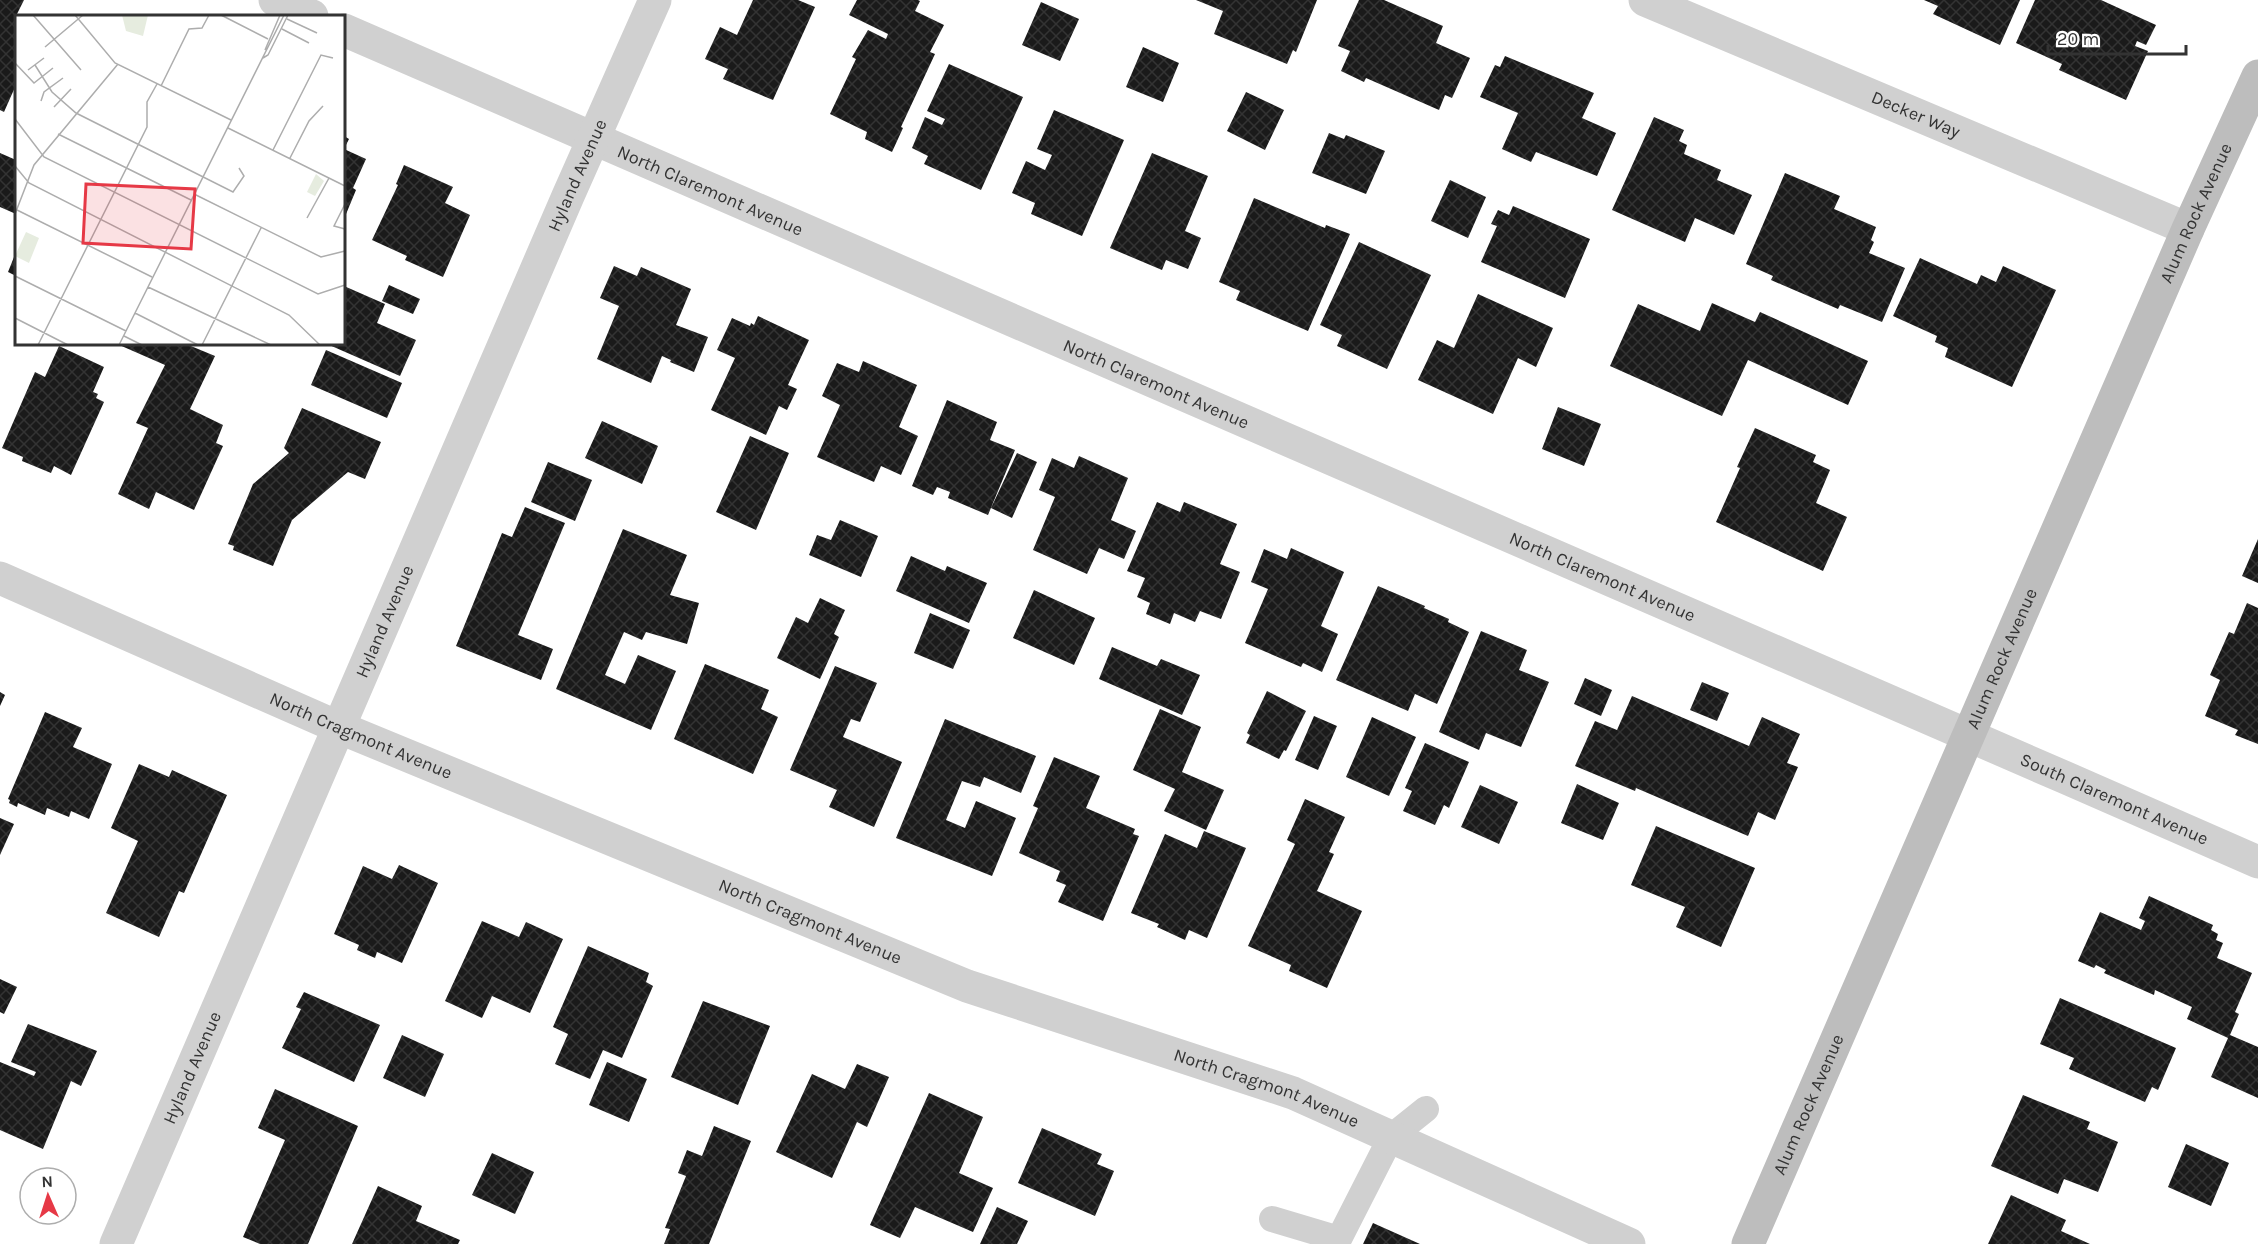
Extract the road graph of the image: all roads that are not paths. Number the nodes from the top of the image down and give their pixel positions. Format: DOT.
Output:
graph roads {
  1 [pos="275,0"];
  2 [pos="655,0"];
  3 [pos="1645,0"];
  4 [pos="310,15"];
  5 [pos="345,30"];
  6 [pos="2255,93"];
  7 [pos="592,140"];
  8 [pos="2188,229"];
  9 [pos="0,578"];
  10 [pos="338,727"];
  11 [pos="1970,735"];
  12 [pos="2258,862"];
  13 [pos="1426,1109"];
  14 [pos="1391,1137"];
  15 [pos="1272,1219"];
  16 [pos="116,1244"];
  17 [pos="1629,1244"];
  18 [pos="1748,1244"];
  1 -- 4 [label="street"];
  2 -- 7 [label="street, Hyland Avenue"];
  3 -- 8 [label="street, Decker Way"];
  5 -- 7 [label="street, North Claremont Avenue"];
  6 -- 8 [label="main road, Alum Rock Avenue"];
  7 -- 10 [label="street, Hyland Avenue"];
  7 -- 11 [label="street, North Claremont Avenue"];
  8 -- 11 [label="main road, Alum Rock Avenue"];
  9 -- 10 [label="street, North Cragmont Avenue"];
  10 -- 14 [label="street, North Cragmont Avenue"];
  10 -- 16 [label="street, Hyland Avenue"];
  11 -- 12 [label="street, South Claremont Avenue"];
  11 -- 18 [label="main road, Alum Rock Avenue"];
  13 -- 14 [label="lane"];
  14 -- 15 [label="lane"];
  14 -- 17 [label="street, North Cragmont Avenue"];
}
